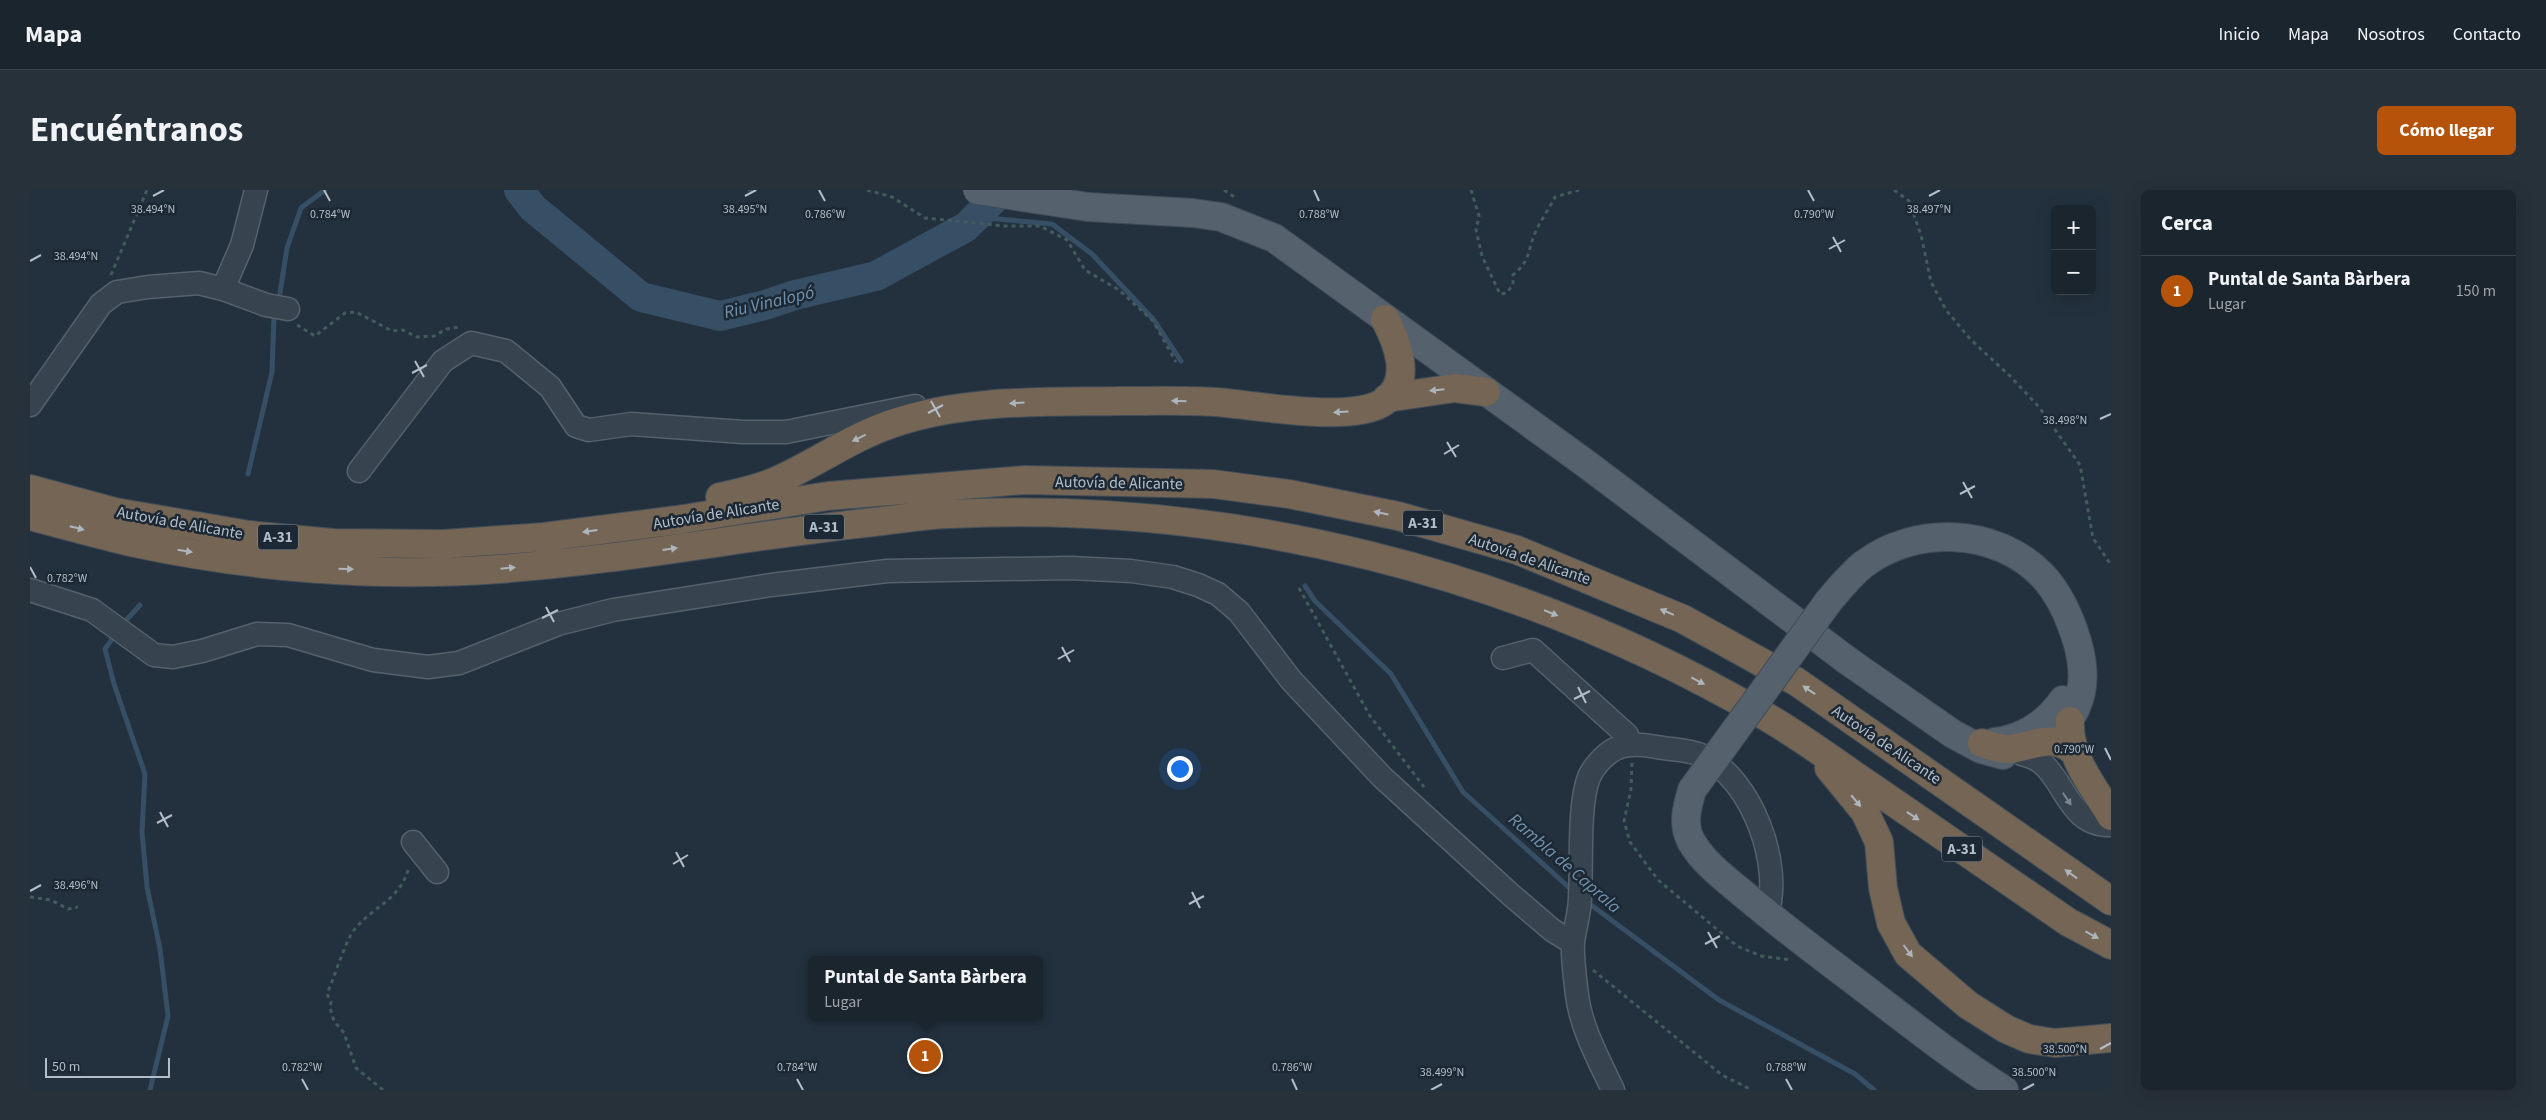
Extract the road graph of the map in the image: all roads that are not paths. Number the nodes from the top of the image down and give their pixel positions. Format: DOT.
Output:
graph roads {
  1 [pos="256,190"];
  2 [pos="977,190"];
  3 [pos="223,289"];
  4 [pos="288,310"];
  5 [pos="1385,319"];
  6 [pos="1486,392"];
  7 [pos="1387,398"];
  8 [pos="30,405"];
  9 [pos="953,409"];
  10 [pos="804,429"];
  11 [pos="823,456"];
  12 [pos="359,471"];
  13 [pos="30,489"];
  14 [pos="30,516"];
  15 [pos="638,525"];
  16 [pos="30,590"];
  17 [pos="2080,649"];
  18 [pos="1503,658"];
  19 [pos="2072,683"];
  20 [pos="2070,721"];
  21 [pos="1973,741"];
  22 [pos="1630,744"];
  23 [pos="1815,749"];
  24 [pos="2073,751"];
  25 [pos="2047,754"];
  26 [pos="2111,816"];
  27 [pos="2111,825"];
  28 [pos="412,852"];
  29 [pos="437,872"];
  30 [pos="2111,901"];
  31 [pos="1766,914"];
  32 [pos="2111,945"];
  33 [pos="1574,948"];
  34 [pos="2111,1038"];
  35 [pos="1613,1090"];
  36 [pos="2004,1090"];
  1 -- 3 [label="street"];
  2 -- 5 [label="main road, bridge"];
  3 -- 4 [label="street"];
  3 -- 8 [label="street"];
  5 -- 6 [label="main road"];
  5 -- 7 [label="highway"];
  6 -- 7 [label="highway, one-way"];
  6 -- 21 [label="main road"];
  7 -- 9 [label="highway, one-way"];
  9 -- 10 [label="street"];
  9 -- 11 [label="highway, one-way"];
  10 -- 11 [label="street"];
  10 -- 12 [label="street"];
  11 -- 15 [label="highway"];
  15 -- 13 [label="highway, Autovía de Alicante / A-31, one-way"];
  14 -- 23 [label="highway, Autovía de Alicante / A-31, one-way"];
  30 -- 15 [label="highway, Autovía de Alicante / A-31, one-way"];
  16 -- 33 [label="street"];
  17 -- 19 [label="main road"];
  17 -- 20 [label="main road"];
  17 -- 31 [label="main road, bridge"];
  18 -- 22 [label="street"];
  19 -- 21 [label="main road"];
  19 -- 25 [label="street"];
  20 -- 24 [label="highway"];
  20 -- 25 [label="main road"];
  21 -- 25 [label="highway"];
  21 -- 25 [label="main road"];
  22 -- 31 [label="street"];
  22 -- 33 [label="street"];
  23 -- 32 [label="highway, Autovía de Alicante / A-31, one-way"];
  23 -- 34 [label="highway, one-way"];
  24 -- 25 [label="highway"];
  24 -- 26 [label="highway"];
  25 -- 27 [label="street, one-way"];
  28 -- 29 [label="street"];
  31 -- 36 [label="main road"];
  33 -- 35 [label="street"];
}
